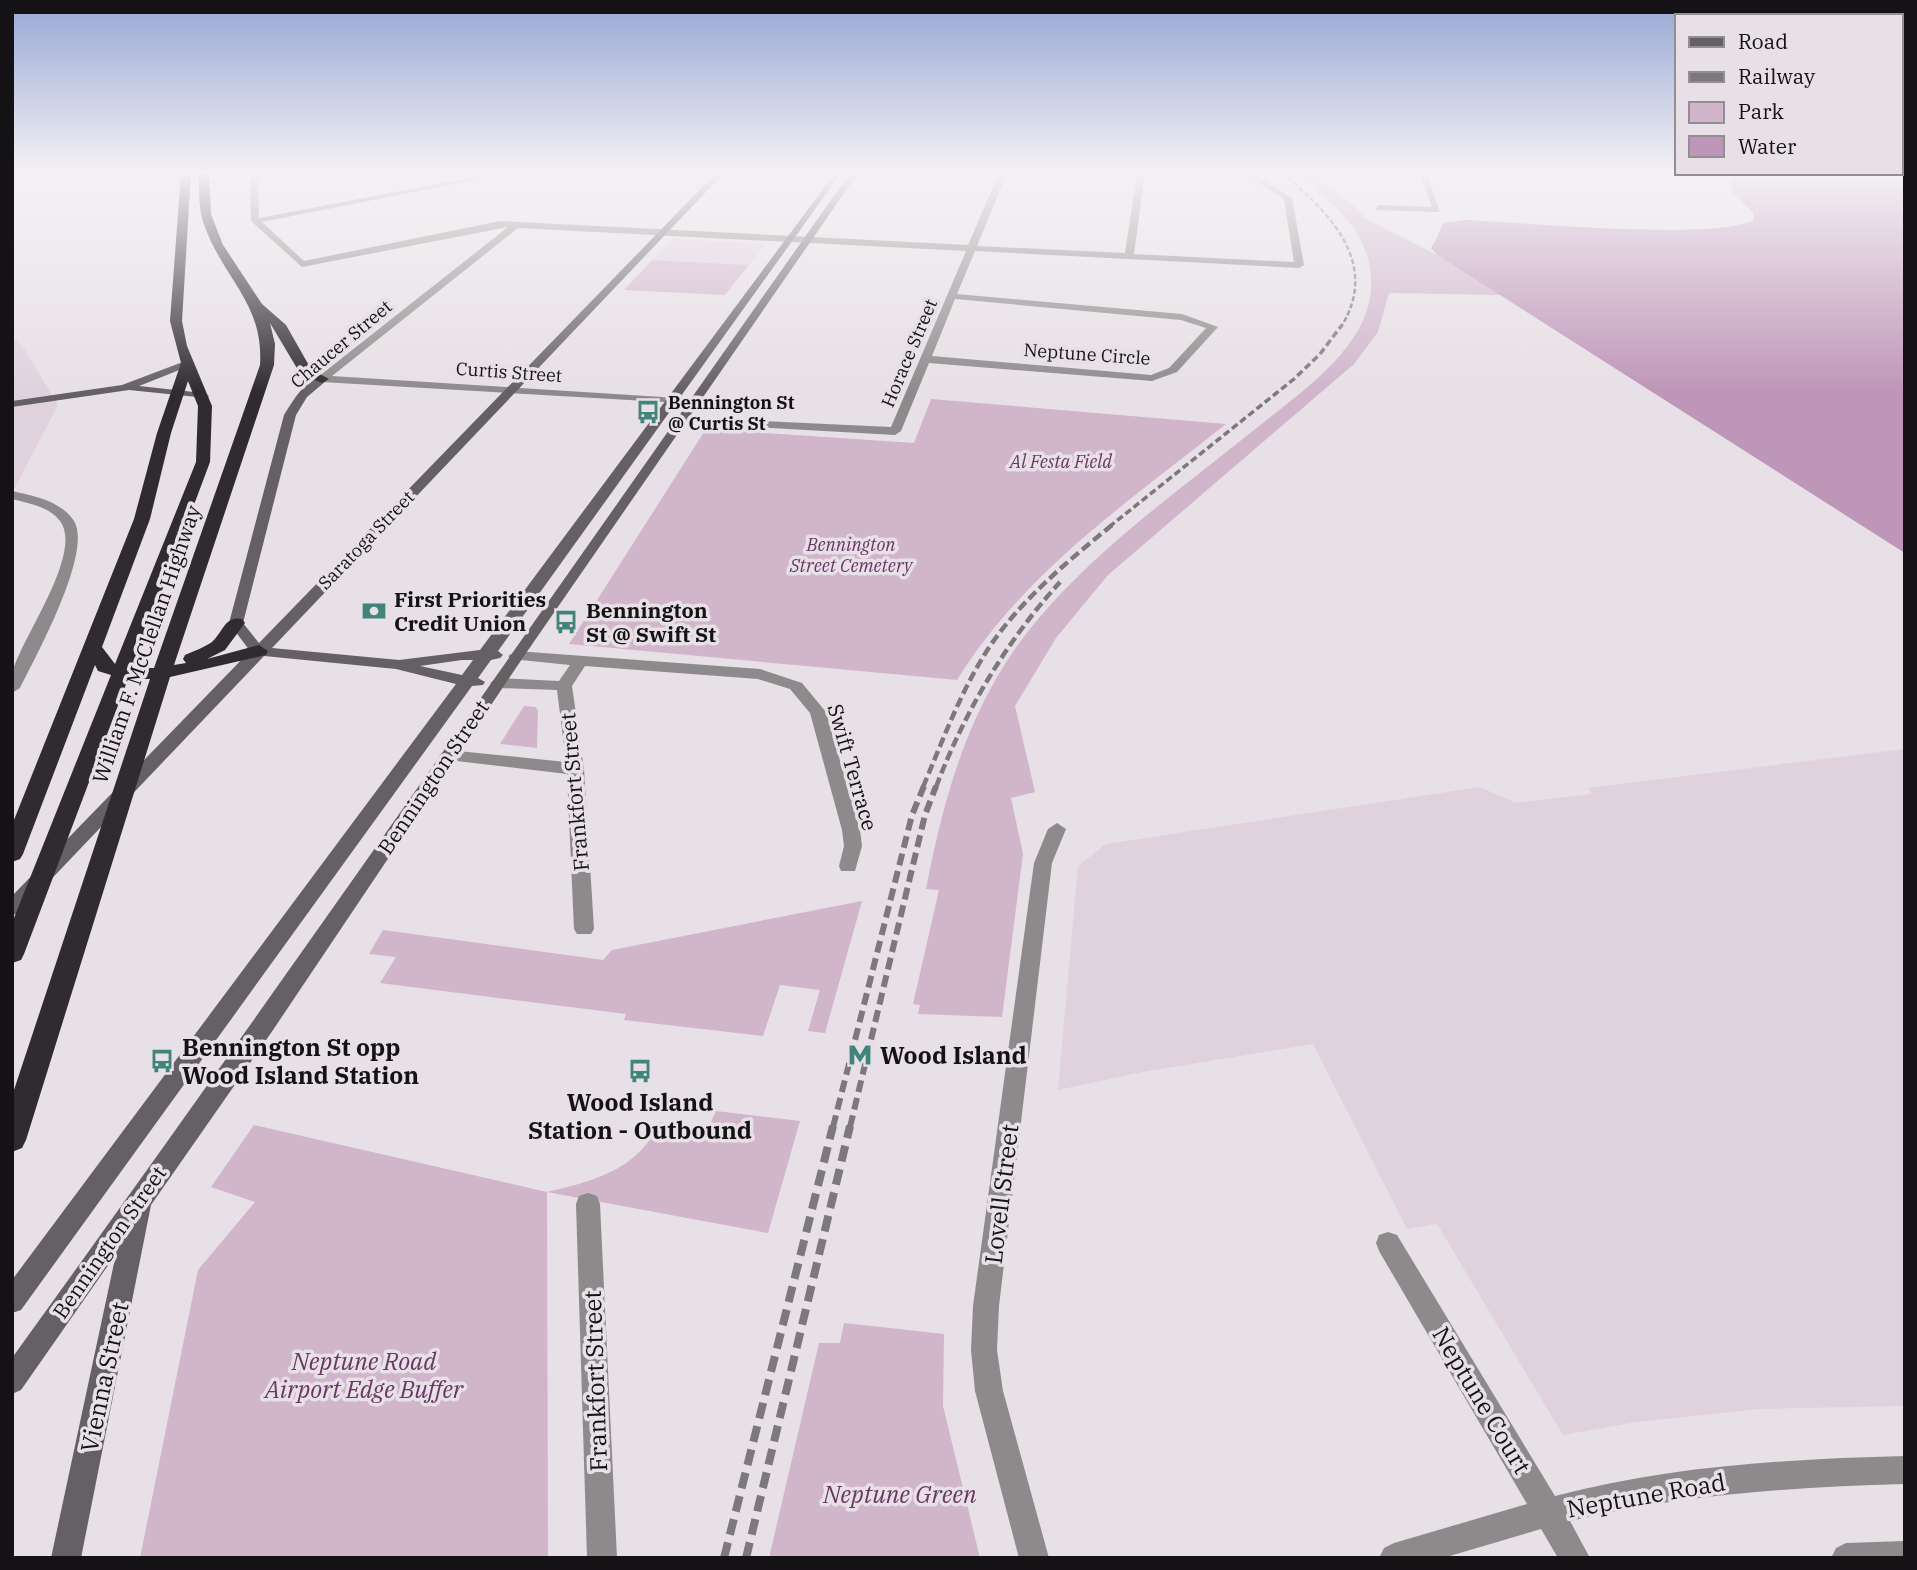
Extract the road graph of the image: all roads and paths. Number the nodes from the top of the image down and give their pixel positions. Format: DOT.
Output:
graph roads {
  1 [pos="181,246"];
  2 [pos="221,246"];
  3 [pos="283,246"];
  4 [pos="386,246"];
  5 [pos="489,246"];
  6 [pos="649,246"];
  7 [pos="785,246"];
  8 [pos="802,246"];
  9 [pos="936,246"];
  10 [pos="1131,246"];
  11 [pos="1296,246"];
  12 [pos="972,248"];
  13 [pos="1129,257"];
  14 [pos="951,296"];
  15 [pos="258,305"];
  16 [pos="924,359"];
  17 [pos="188,363"];
  18 [pos="321,379"];
  19 [pos="124,388"];
  20 [pos="511,389"];
  21 [pos="177,393"];
  22 [pos="202,396"];
  23 [pos="674,400"];
  24 [pos="694,401"];
  25 [pos="12,404"];
  26 [pos="682,419"];
  27 [pos="12,495"];
  28 [pos="236,623"];
  29 [pos="93,648"];
  30 [pos="259,651"];
  31 [pos="488,655"];
  32 [pos="516,656"];
  33 [pos="581,659"];
  34 [pos="397,664"];
  35 [pos="150,673"];
  36 [pos="468,681"];
  37 [pos="498,683"];
  38 [pos="564,686"];
  39 [pos="12,688"];
  40 [pos="448,755"];
  41 [pos="575,769"];
  42 [pos="375,808"];
  43 [pos="410,811"];
  44 [pos="1057,829"];
  45 [pos="12,854"];
  46 [pos="848,866"];
  47 [pos="12,908"];
  48 [pos="584,929"];
  49 [pos="12,954"];
  50 [pos="12,1140"];
  51 [pos="141,1196"];
  52 [pos="588,1205"];
  53 [pos="1388,1243"];
  54 [pos="12,1301"];
  55 [pos="12,1381"];
  56 [pos="1905,1469"];
  57 [pos="1549,1511"];
  58 [pos="1905,1556"];
  59 [pos="66,1558"];
  60 [pos="602,1558"];
  61 [pos="1034,1558"];
  62 [pos="1394,1558"];
  63 [pos="1575,1558"];
  64 [pos="1846,1558"];
  1 -- 17 [label="highway, William F. McClellan Highway"];
  2 -- 15 [label="highway, William F. McClellan Highway"];
  3 -- 4 [label="street"];
  5 -- 18 [label="street, Chaucer Street"];
  6 -- 20 [label="main road, Saratoga Street"];
  7 -- 23 [label="main road, Bennington Street"];
  8 -- 24 [label="main road, Bennington Street"];
  9 -- 12 [label="street"];
  10 -- 13 [label="street"];
  11 -- 13 [label="street"];
  12 -- 13 [label="street"];
  12 -- 14 [label="street, Horace Street"];
  14 -- 16 [label="street, Horace Street"];
  14 -- 16 [label="street, Neptune Circle"];
  15 -- 18 [label="highway"];
  15 -- 50 [label="highway, William F. McClellan Highway"];
  16 -- 26 [label="street, Horace Street"];
  17 -- 19 [label="main road"];
  17 -- 21 [label="highway"];
  17 -- 22 [label="highway, William F. McClellan Highway"];
  18 -- 20 [label="street, Curtis Street"];
  18 -- 28 [label="main road, Chaucer Street"];
  19 -- 21 [label="main road"];
  19 -- 25 [label="main road"];
  20 -- 23 [label="street, Curtis Street"];
  20 -- 30 [label="main road, Saratoga Street"];
  21 -- 22 [label="main road"];
  21 -- 29 [label="highway"];
  22 -- 49 [label="highway, William F. McClellan Highway"];
  23 -- 24 [label="street, Curtis Street"];
  23 -- 31 [label="main road, Bennington Street"];
  24 -- 26 [label="main road, Bennington Street"];
  26 -- 32 [label="main road, Bennington Street"];
  27 -- 39 [label="street"];
  28 -- 30 [label="main road"];
  28 -- 35 [label="highway"];
  29 -- 35 [label="highway"];
  29 -- 45 [label="highway"];
  30 -- 34 [label="main road"];
  30 -- 35 [label="highway"];
  30 -- 47 [label="main road, Saratoga Street"];
  31 -- 32 [label="main road"];
  31 -- 34 [label="main road"];
  31 -- 36 [label="main road, Bennington Street"];
  32 -- 33 [label="street"];
  32 -- 37 [label="main road, Bennington Street"];
  33 -- 38 [label="street, Frankfort Street"];
  33 -- 46 [label="street, Swift Terrace"];
  34 -- 36 [label="main road"];
  36 -- 37 [label="main road"];
  36 -- 42 [label="main road, Bennington Street"];
  37 -- 38 [label="street"];
  37 -- 40 [label="main road, Bennington Street"];
  38 -- 41 [label="street, Frankfort Street"];
  40 -- 41 [label="street"];
  40 -- 43 [label="main road, Bennington Street"];
  41 -- 48 [label="street, Frankfort Street"];
  42 -- 43 [label="main road"];
  42 -- 54 [label="main road, Bennington Street"];
  43 -- 51 [label="main road, Bennington Street"];
  44 -- 61 [label="street, Lovell Street"];
  51 -- 55 [label="main road, Bennington Street"];
  51 -- 59 [label="main road, Vienna Street"];
  52 -- 60 [label="street, Frankfort Street"];
  53 -- 57 [label="street, Neptune Court"];
  56 -- 57 [label="street, Neptune Road"];
  57 -- 62 [label="street, Neptune Road"];
  57 -- 63 [label="street, Neptune Court"];
  58 -- 64 [label="street"];
}
